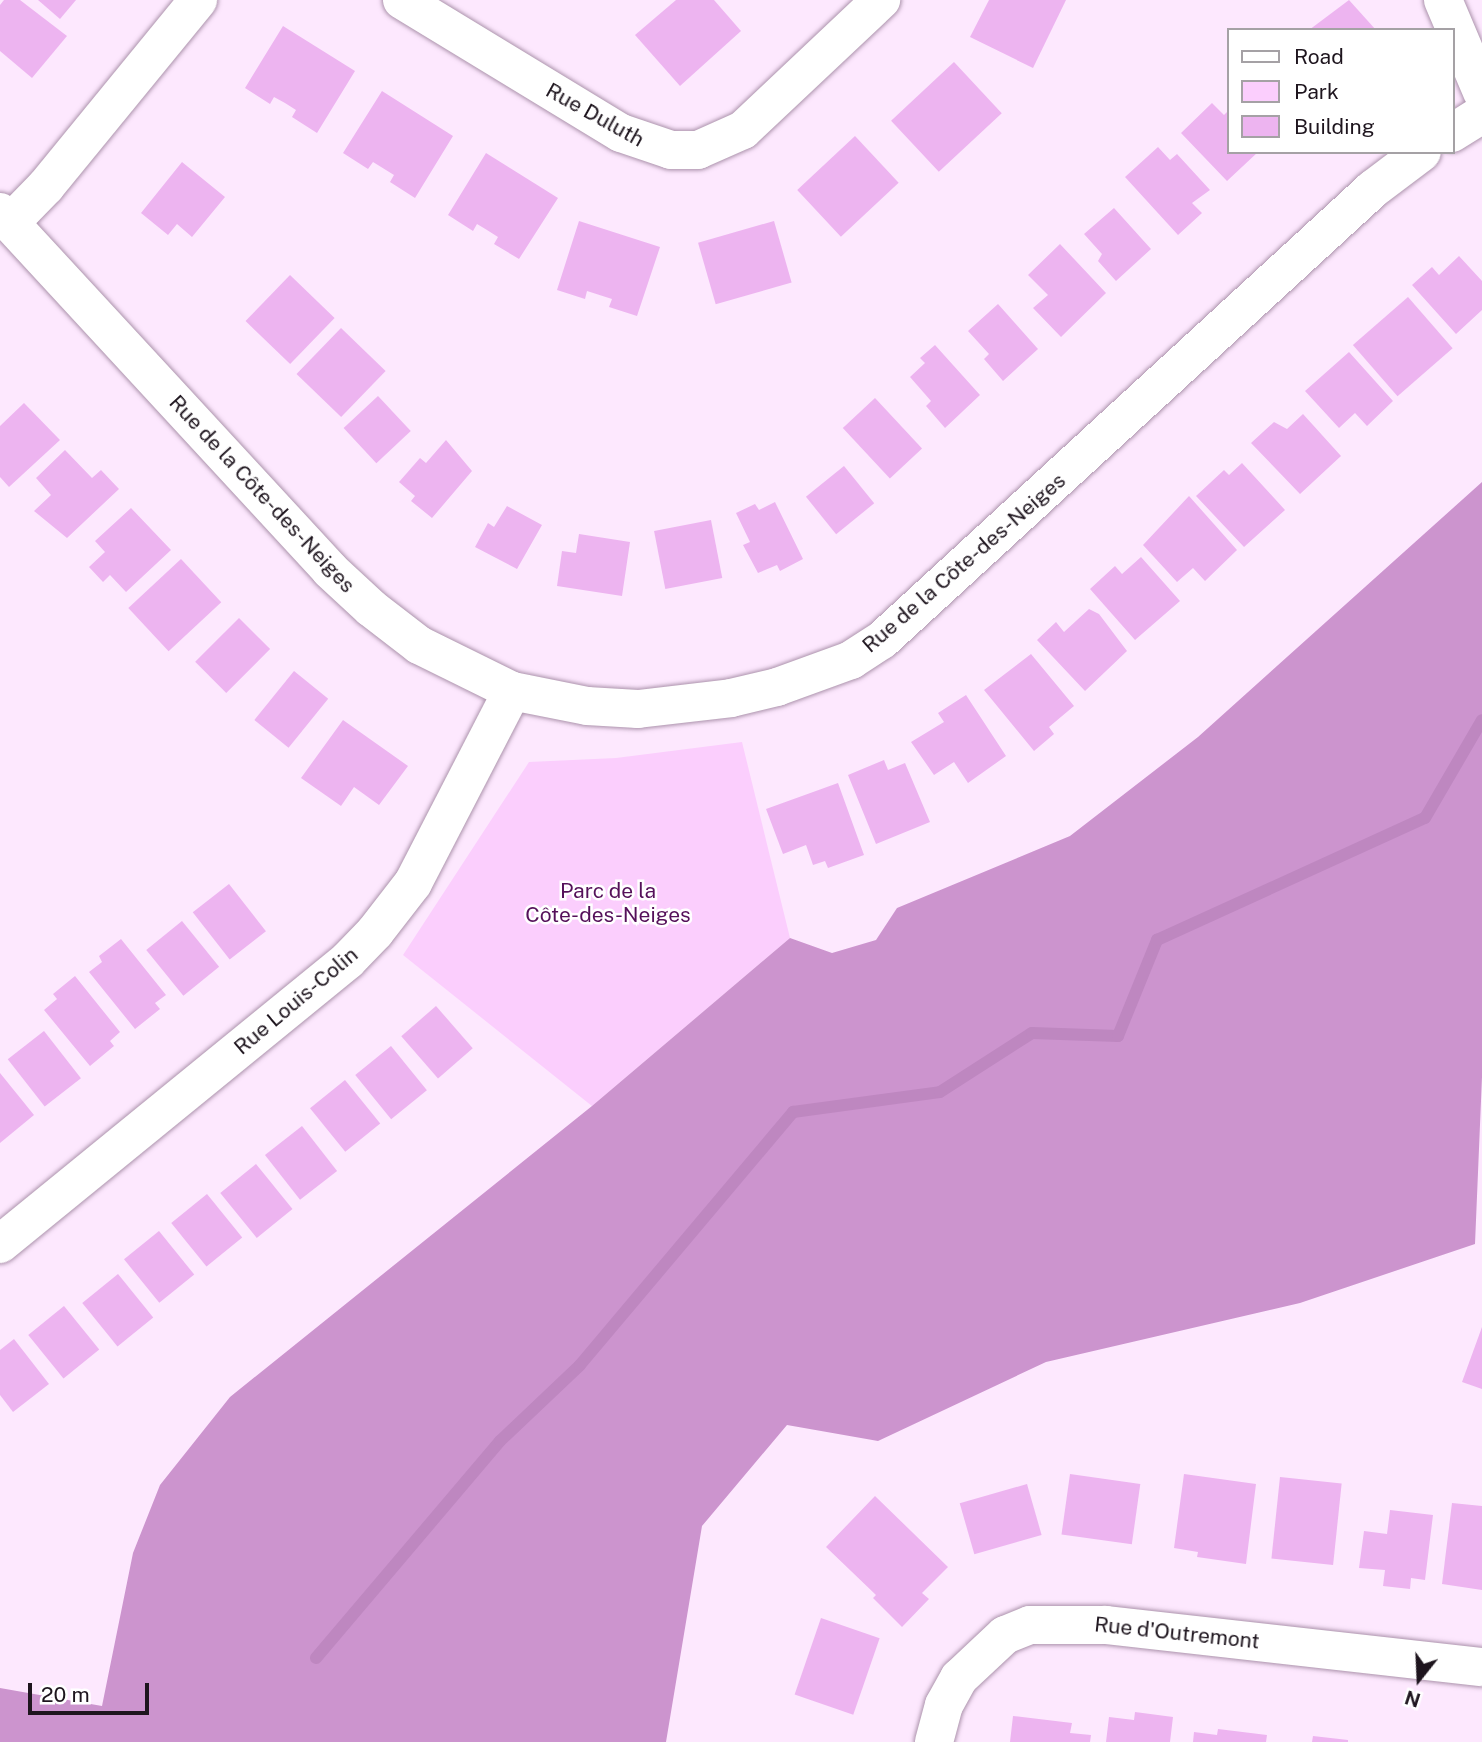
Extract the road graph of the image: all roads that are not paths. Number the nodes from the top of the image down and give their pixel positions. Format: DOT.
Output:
graph roads {
  1 [pos="198,0"];
  2 [pos="402,0"];
  3 [pos="881,0"];
  4 [pos="1443,0"];
  5 [pos="1482,92"];
  6 [pos="1482,114"];
  7 [pos="1454,132"];
  8 [pos="1419,154"];
  9 [pos="5,217"];
  10 [pos="512,691"];
  11 [pos="0,1244"];
  12 [pos="1482,1667"];
  13 [pos="934,1742"];
  1 -- 9 [label="street"];
  2 -- 3 [label="street, Rue Duluth"];
  4 -- 5 [label="street"];
  6 -- 7 [label="street"];
  8 -- 10 [label="street, Rue de la Côte-des-Neiges"];
  9 -- 10 [label="street, Rue de la Côte-des-Neiges"];
  10 -- 11 [label="street, Rue Louis-Colin"];
  12 -- 13 [label="street, Rue d'Outremont"];
}
